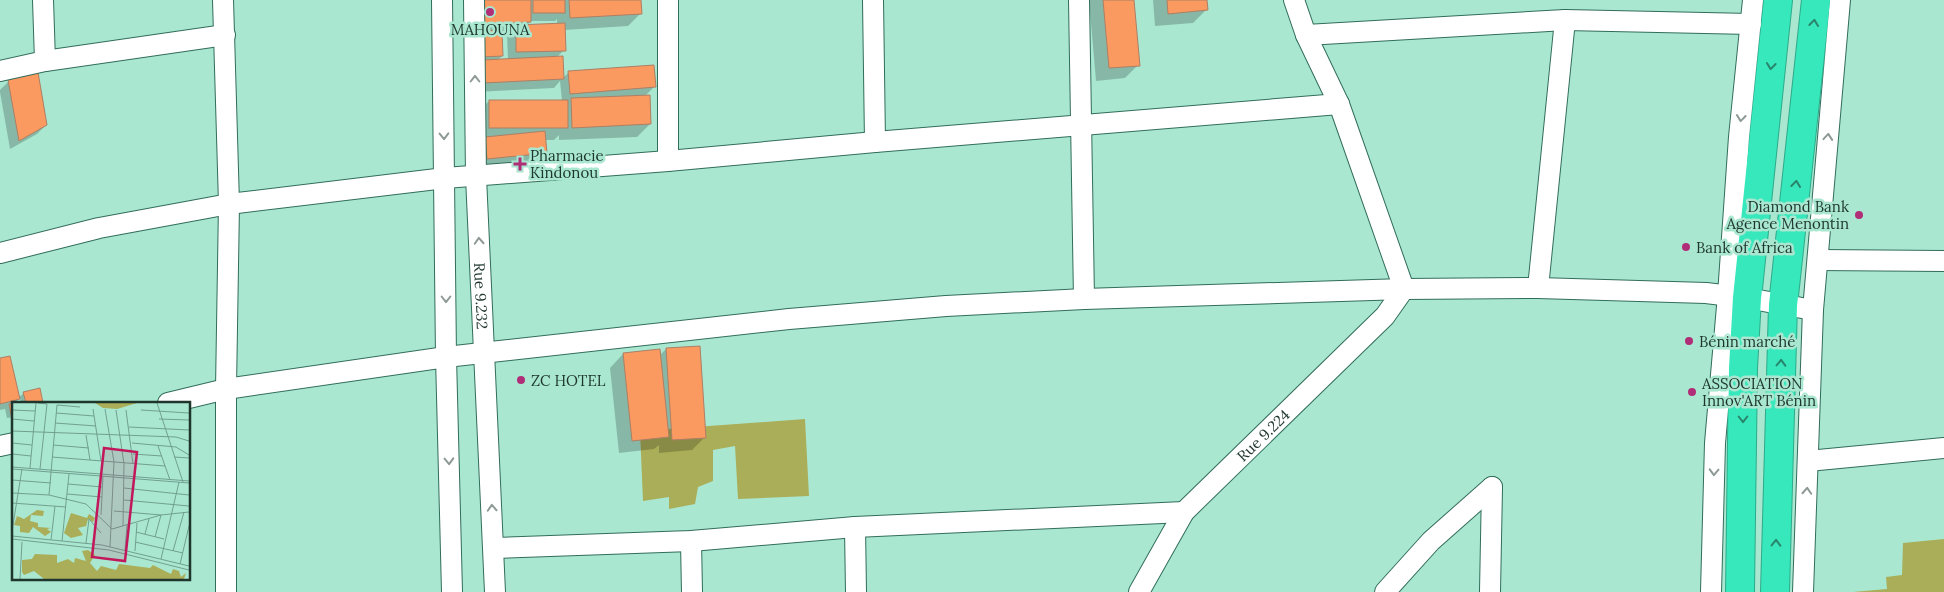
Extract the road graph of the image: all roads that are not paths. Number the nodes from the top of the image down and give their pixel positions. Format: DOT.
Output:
graph roads {
  1 [pos="43,0"];
  2 [pos="223,0"];
  3 [pos="442,0"];
  4 [pos="474,0"];
  5 [pos="668,0"];
  6 [pos="873,0"];
  7 [pos="1079,0"];
  8 [pos="1294,0"];
  9 [pos="1753,0"];
  10 [pos="1778,0"];
  11 [pos="1816,0"];
  12 [pos="1840,0"];
  13 [pos="1565,20"];
  14 [pos="1751,24"];
  15 [pos="225,36"];
  16 [pos="1306,36"];
  17 [pos="46,61"];
  18 [pos="0,71"];
  19 [pos="1339,104"];
  20 [pos="1081,124"];
  21 [pos="875,142"];
  22 [pos="668,161"];
  23 [pos="476,177"];
  24 [pos="445,178"];
  25 [pos="229,204"];
  26 [pos="0,252"];
  27 [pos="1818,260"];
  28 [pos="1944,261"];
  29 [pos="1538,288"];
  30 [pos="1404,289"];
  31 [pos="1737,297"];
  32 [pos="1084,299"];
  33 [pos="1783,305"];
  34 [pos="1812,310"];
  35 [pos="484,352"];
  36 [pos="446,357"];
  37 [pos="226,389"];
  38 [pos="172,402"];
  39 [pos="1944,448"];
  40 [pos="1808,461"];
  41 [pos="1184,512"];
  42 [pos="855,526"];
  43 [pos="691,541"];
  44 [pos="494,548"];
  45 [pos="226,592"];
  46 [pos="452,592"];
  47 [pos="495,592"];
  48 [pos="692,592"];
  49 [pos="856,592"];
  50 [pos="1139,592"];
  51 [pos="1385,592"];
  52 [pos="1490,592"];
  53 [pos="1711,592"];
  54 [pos="1740,592"];
  55 [pos="1775,592"];
  56 [pos="1803,592"];
  1 -- 17 [label="street"];
  2 -- 15 [label="street"];
  3 -- 24 [label="street, one-way"];
  23 -- 4 [label="street, Rue 9.232, one-way"];
  5 -- 22 [label="street"];
  6 -- 21 [label="street"];
  7 -- 20 [label="street"];
  8 -- 16 [label="street"];
  9 -- 14 [label="street"];
  10 -- 31 [label="highway, one-way"];
  33 -- 11 [label="highway, one-way"];
  27 -- 12 [label="street, one-way"];
  13 -- 14 [label="street"];
  13 -- 16 [label="street"];
  13 -- 29 [label="street"];
  14 -- 31 [label="street, one-way"];
  15 -- 17 [label="street"];
  15 -- 25 [label="street"];
  16 -- 19 [label="street"];
  17 -- 18 [label="street"];
  19 -- 20 [label="street"];
  19 -- 30 [label="street"];
  20 -- 21 [label="street"];
  20 -- 32 [label="street"];
  21 -- 22 [label="street"];
  22 -- 23 [label="street"];
  23 -- 24 [label="street"];
  35 -- 23 [label="street, Rue 9.232, one-way"];
  24 -- 25 [label="street"];
  24 -- 36 [label="street, one-way"];
  25 -- 26 [label="street"];
  25 -- 37 [label="street"];
  27 -- 28 [label="street"];
  27 -- 34 [label="street"];
  29 -- 30 [label="street"];
  29 -- 31 [label="street"];
  30 -- 32 [label="street"];
  30 -- 41 [label="street, Rue 9.224"];
  31 -- 33 [label="street"];
  31 -- 53 [label="street, one-way"];
  31 -- 54 [label="highway, one-way"];
  32 -- 35 [label="street"];
  33 -- 34 [label="street"];
  55 -- 33 [label="highway, one-way"];
  34 -- 40 [label="street"];
  35 -- 36 [label="street"];
  44 -- 35 [label="street, Rue 9.232, one-way"];
  36 -- 37 [label="street"];
  36 -- 46 [label="street, one-way"];
  37 -- 38 [label="street"];
  37 -- 45 [label="street"];
  39 -- 40 [label="street"];
  56 -- 40 [label="street, one-way"];
  41 -- 42 [label="street"];
  41 -- 50 [label="street, Rue 9.224"];
  42 -- 43 [label="street"];
  42 -- 49 [label="street"];
  43 -- 44 [label="street"];
  43 -- 48 [label="street"];
  44 -- 47 [label="street, Rue 9.232"];
  51 -- 52 [label="street"];
}
